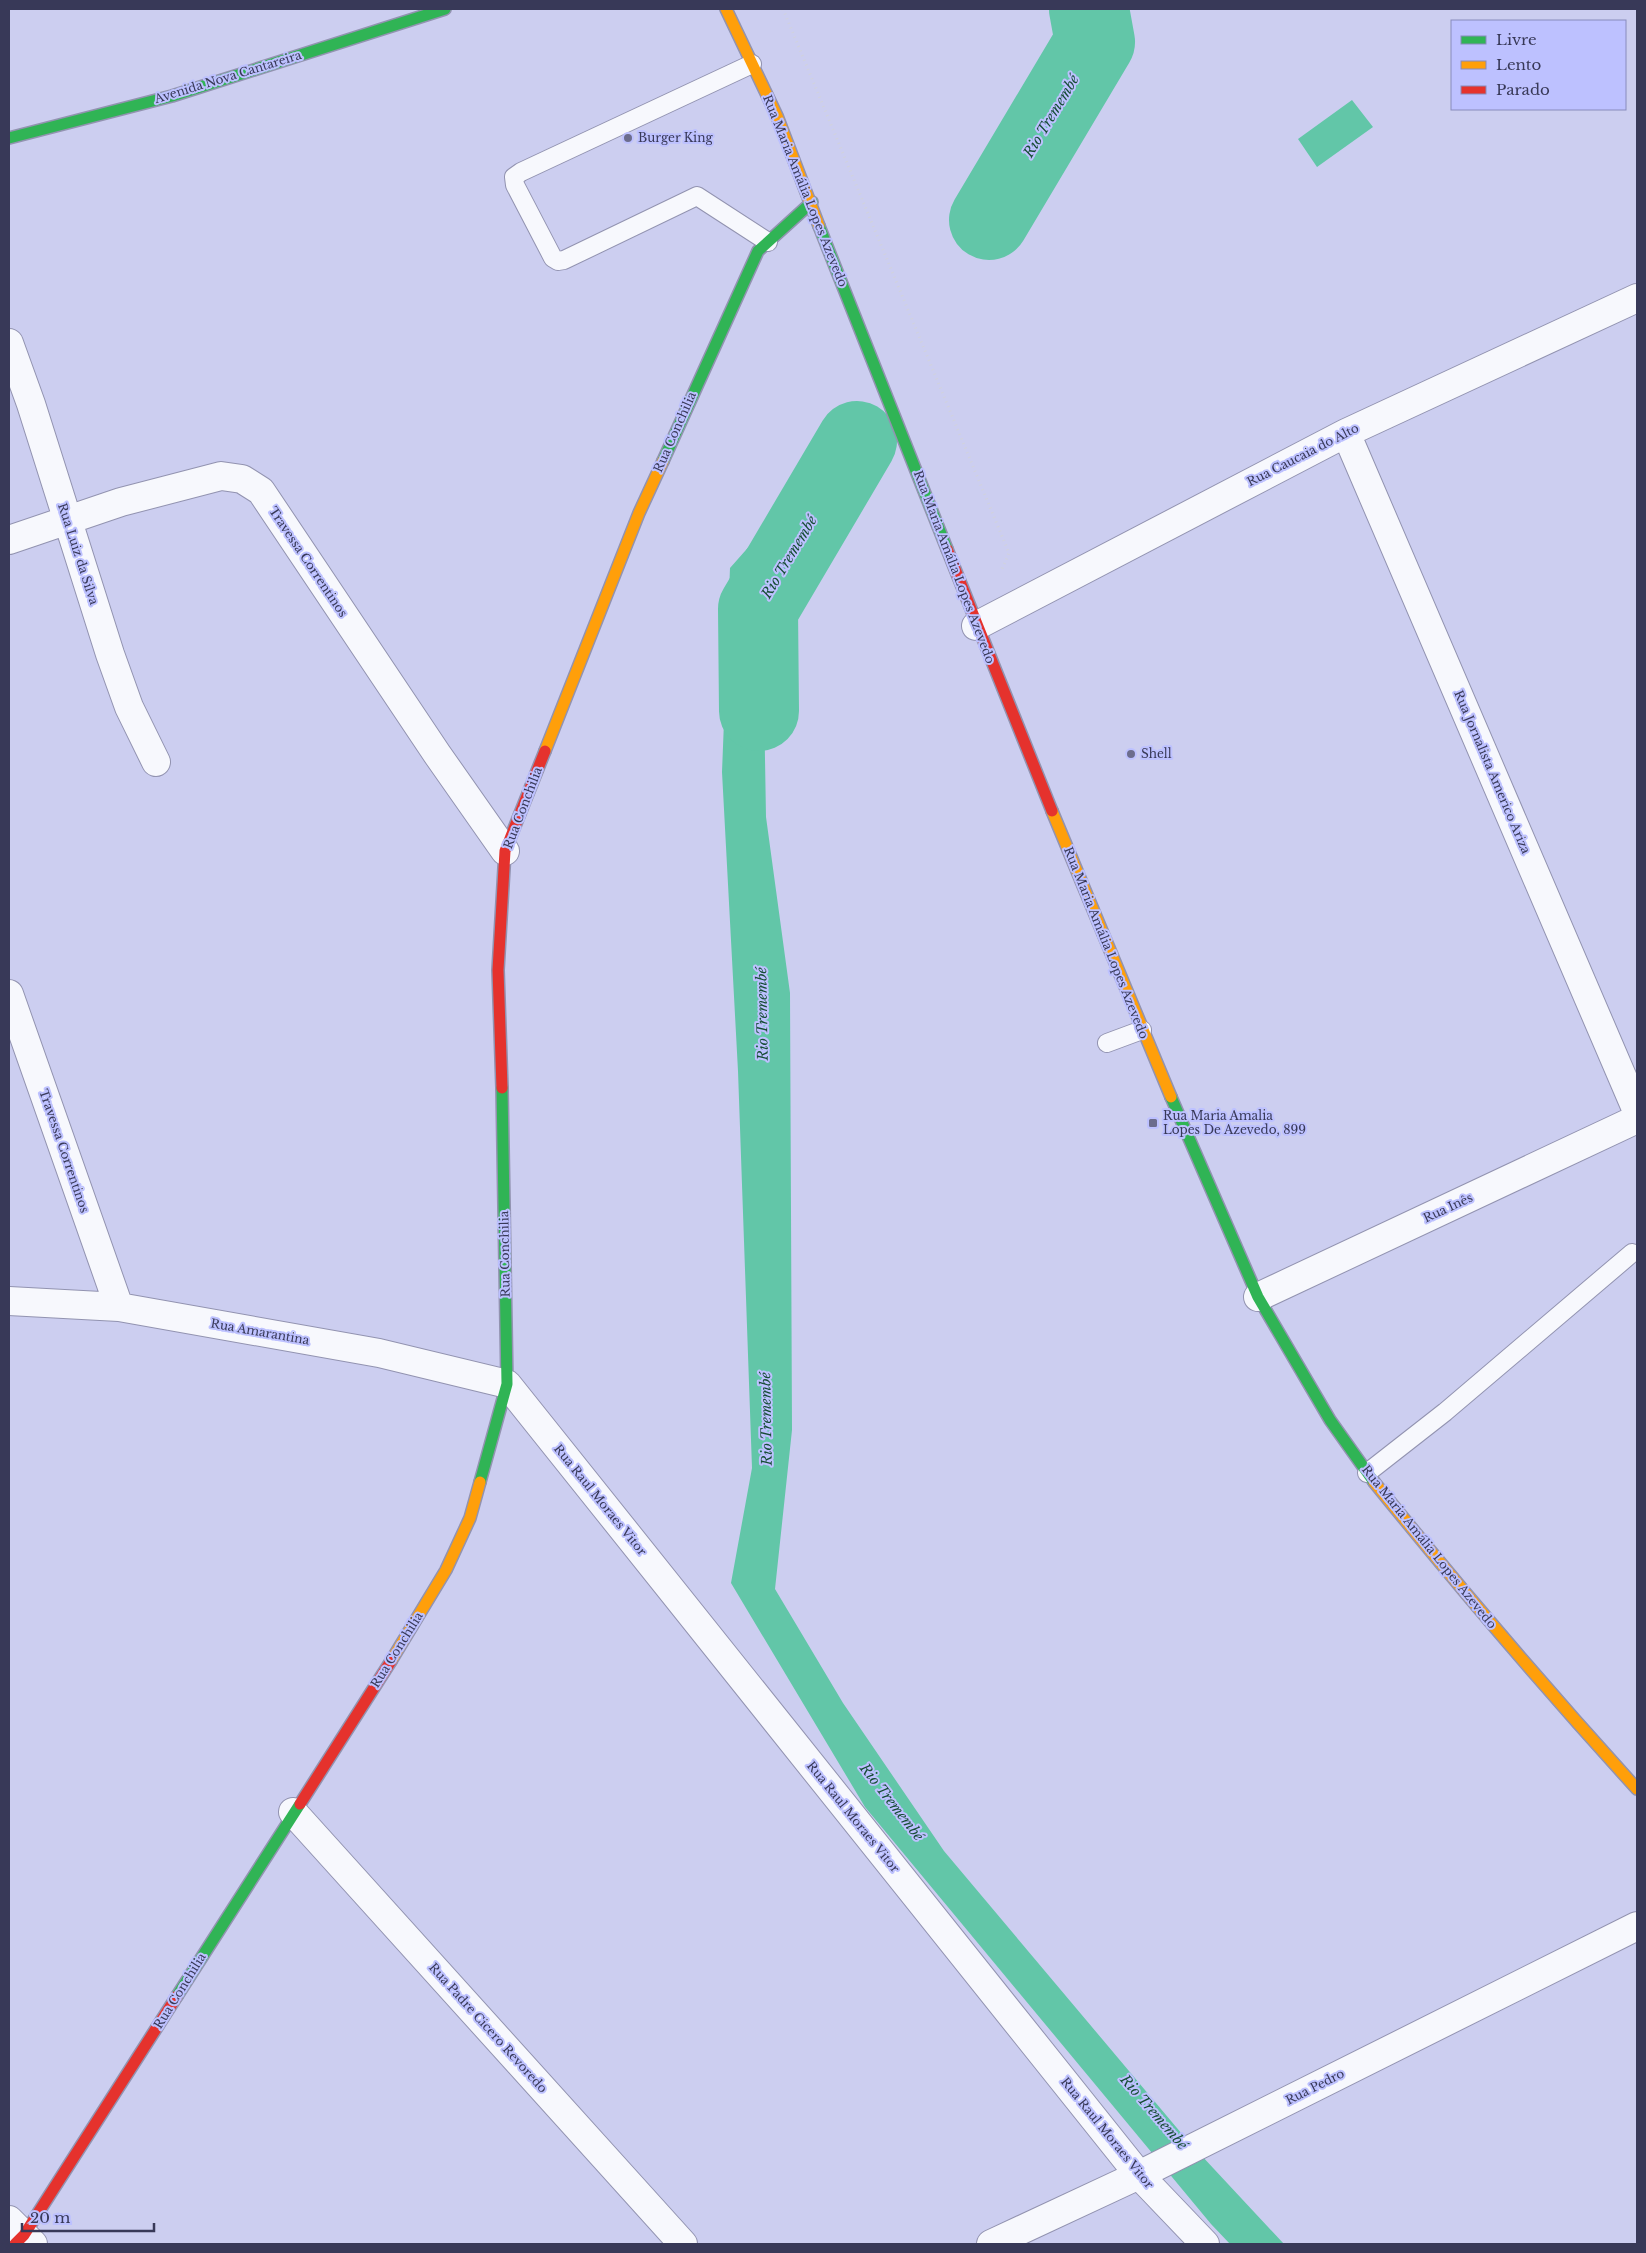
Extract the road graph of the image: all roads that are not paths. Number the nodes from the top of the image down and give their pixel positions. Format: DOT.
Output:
graph roads {
  1 [pos="445,9"];
  2 [pos="726,9"];
  3 [pos="752,64"];
  4 [pos="9,138"];
  5 [pos="812,202"];
  6 [pos="768,242"];
  7 [pos="1637,298"];
  8 [pos="9,343"];
  9 [pos="1346,433"];
  10 [pos="67,521"];
  11 [pos="9,540"];
  12 [pos="976,626"];
  13 [pos="156,762"];
  14 [pos="505,851"];
  15 [pos="9,994"];
  16 [pos="1142,1030"];
  17 [pos="1107,1043"];
  18 [pos="1637,1111"];
  19 [pos="1637,1119"];
  20 [pos="1636,1254"];
  21 [pos="1258,1297"];
  22 [pos="9,1301"];
  23 [pos="119,1307"];
  24 [pos="507,1384"];
  25 [pos="1368,1473"];
  26 [pos="1637,1789"];
  27 [pos="293,1812"];
  28 [pos="1637,1926"];
  29 [pos="1147,2171"];
  30 [pos="20,2236"];
  31 [pos="683,2244"];
  32 [pos="992,2244"];
  33 [pos="1205,2244"];
  1 -- 4 [label="main road, Avenida Nova Cantareira"];
  2 -- 3 [label="main road, Rua Maria Amália Lopes Azevedo"];
  3 -- 5 [label="main road, Rua Maria Amália Lopes Azevedo"];
  3 -- 6 [label="lane"];
  5 -- 6 [label="main road, Rua Conchilia"];
  5 -- 12 [label="main road, Rua Maria Amália Lopes Azevedo"];
  6 -- 14 [label="main road, Rua Conchilia"];
  7 -- 9 [label="street, Rua Caucaia do Alto"];
  8 -- 10 [label="street, Rua Luiz da Silva"];
  9 -- 12 [label="street, Rua Caucaia do Alto"];
  9 -- 18 [label="street, Rua Jornalista Americo Ariza"];
  10 -- 11 [label="street, Travessa Correntinos"];
  10 -- 13 [label="street, Rua Luiz da Silva"];
  10 -- 14 [label="street, Travessa Correntinos"];
  12 -- 16 [label="main road, Rua Maria Amália Lopes Azevedo"];
  14 -- 24 [label="main road, Rua Conchilia"];
  15 -- 23 [label="street, Travessa Correntinos"];
  16 -- 17 [label="lane"];
  16 -- 21 [label="main road, Rua Maria Amália Lopes Azevedo"];
  19 -- 21 [label="street, Rua Inês"];
  20 -- 25 [label="lane"];
  21 -- 25 [label="main road, Rua Maria Amália Lopes Azevedo"];
  22 -- 23 [label="street, Rua Amarantina"];
  23 -- 24 [label="street, Rua Amarantina"];
  24 -- 27 [label="main road, Rua Conchilia"];
  24 -- 29 [label="street, Rua Raul Moraes Vitor"];
  25 -- 26 [label="main road, Rua Maria Amália Lopes Azevedo"];
  27 -- 30 [label="main road, Rua Conchilia"];
  27 -- 31 [label="street, Rua Padre Cicero Revoredo"];
  28 -- 29 [label="street, Rua Pedro"];
  29 -- 32 [label="street, Rua Pedro"];
  29 -- 33 [label="street, Rua Raul Moraes Vitor"];
}
